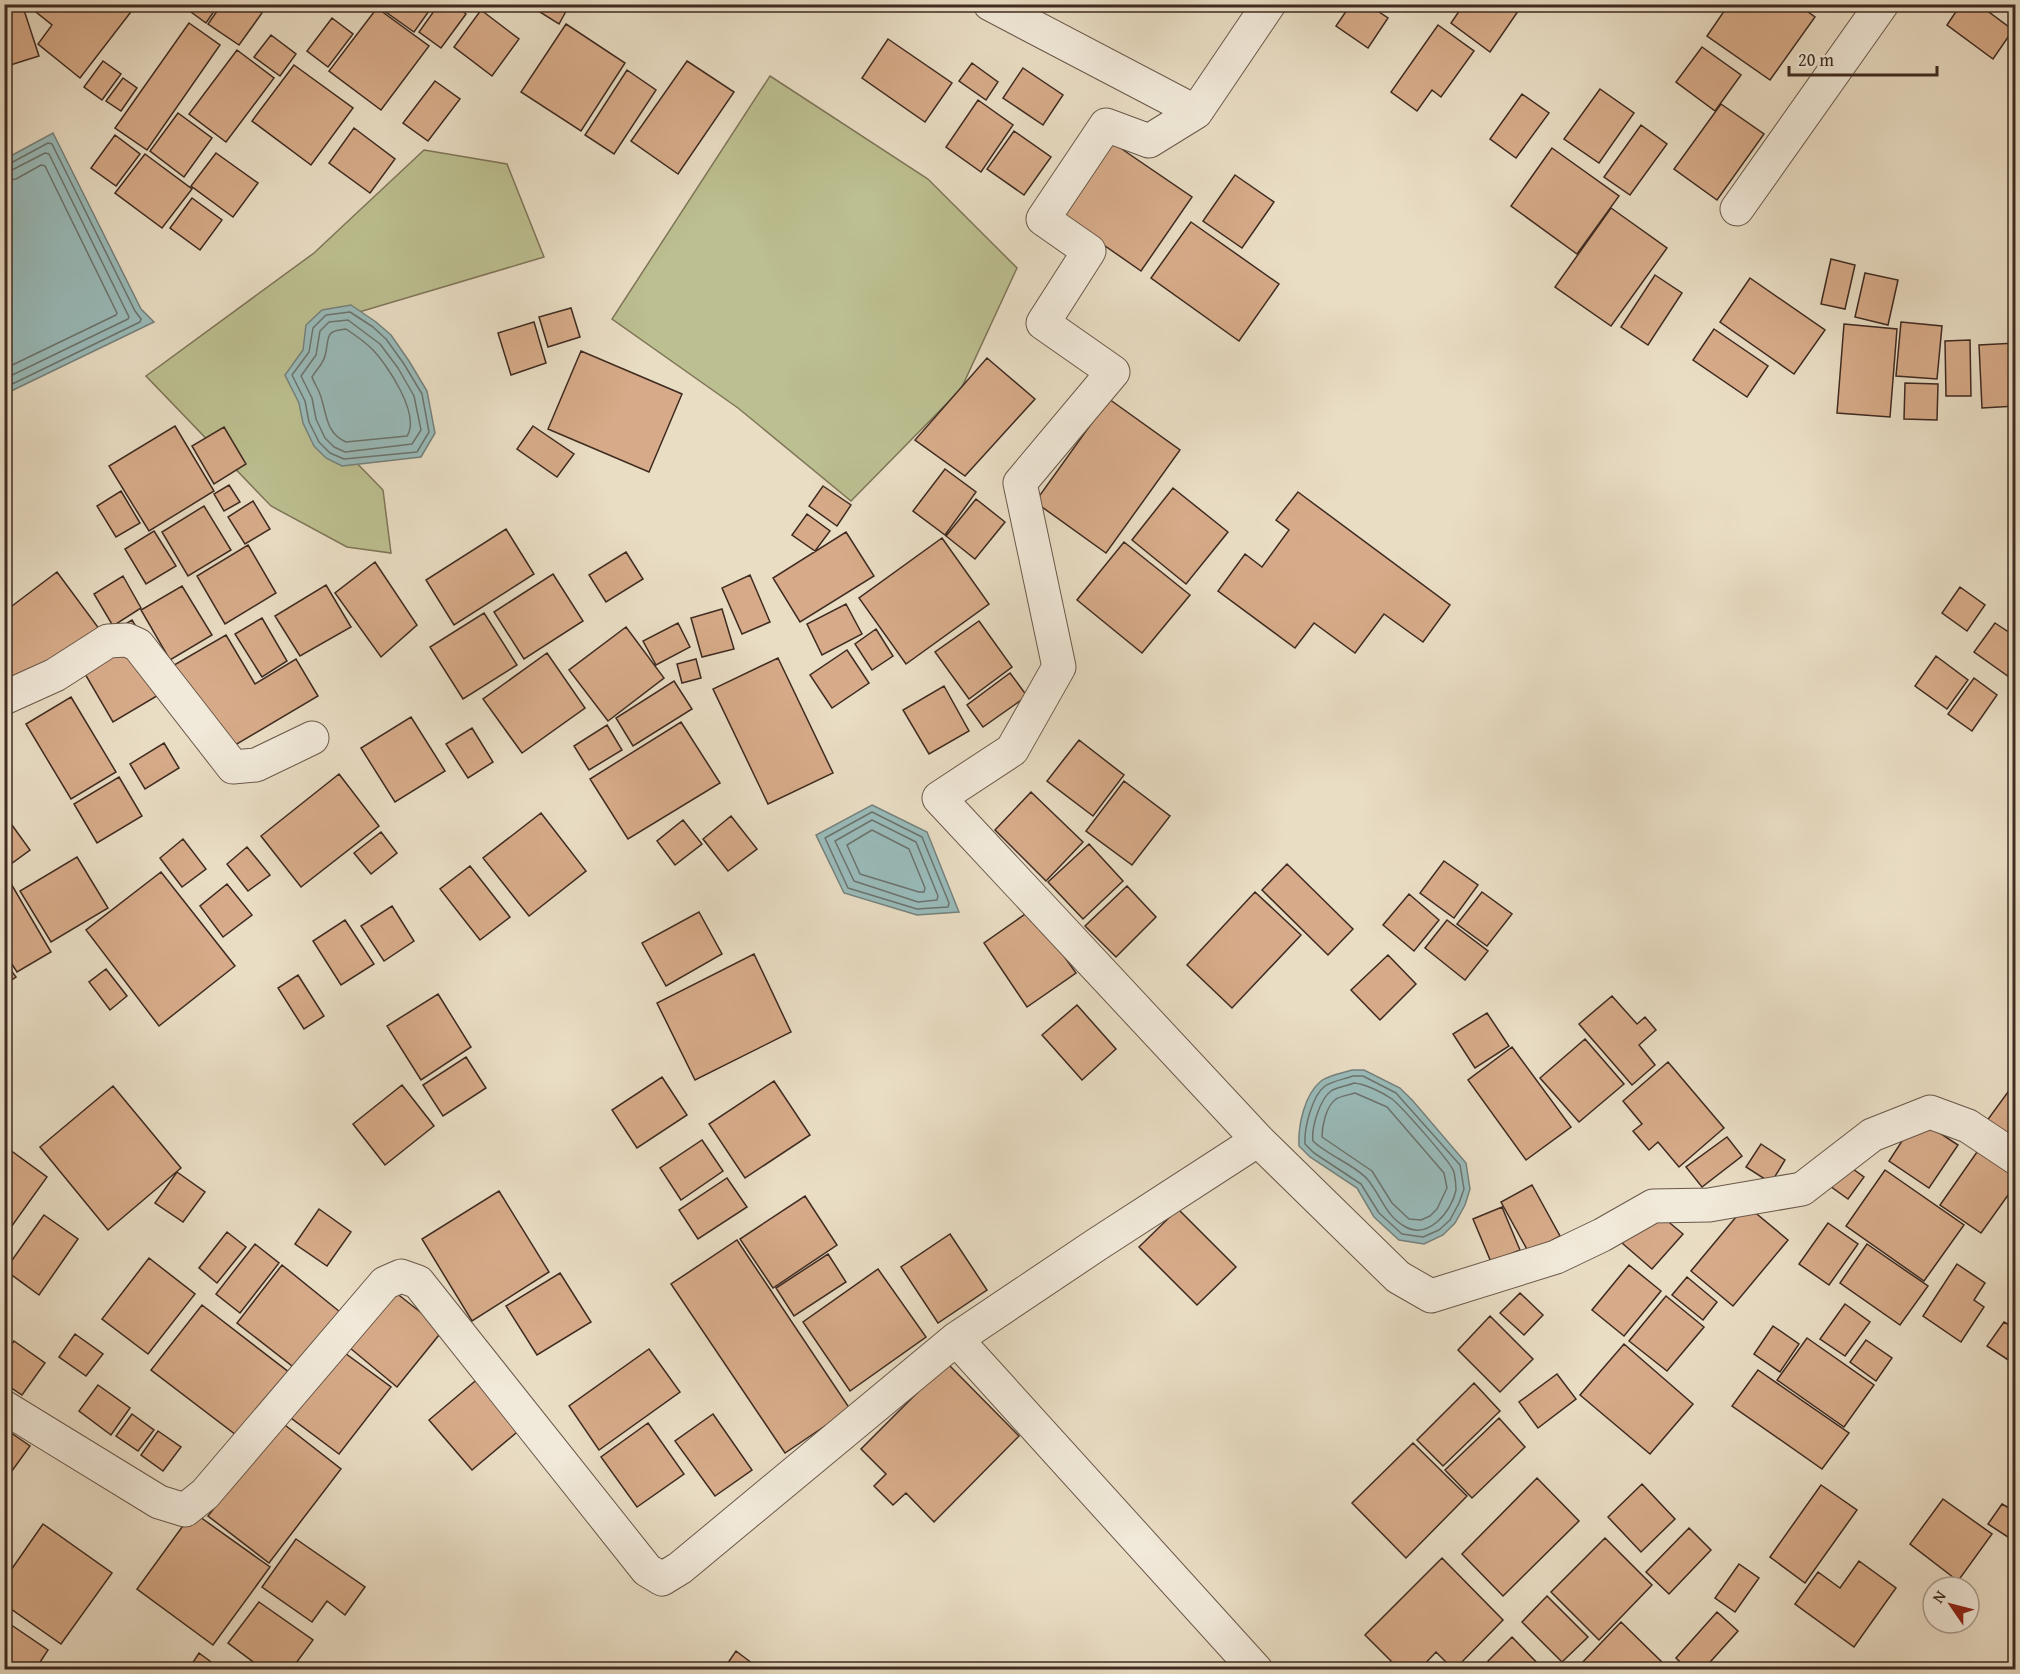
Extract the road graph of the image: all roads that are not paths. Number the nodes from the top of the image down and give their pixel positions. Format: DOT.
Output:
graph roads {
  1 [pos="990,4"];
  2 [pos="1269,4"];
  3 [pos="1882,4"];
  4 [pos="1196,112"];
  5 [pos="1737,209"];
  6 [pos="4,698"];
  7 [pos="312,738"];
  8 [pos="1258,1140"];
  9 [pos="2016,1158"];
  10 [pos="956,1339"];
  11 [pos="4,1407"];
  12 [pos="1256,1670"];
  1 -- 4 [label="street"];
  2 -- 4 [label="street"];
  3 -- 5 [label="street"];
  4 -- 8 [label="street"];
  6 -- 7 [label="street"];
  8 -- 9 [label="street"];
  8 -- 10 [label="street"];
  10 -- 11 [label="street"];
  10 -- 12 [label="street"];
}
